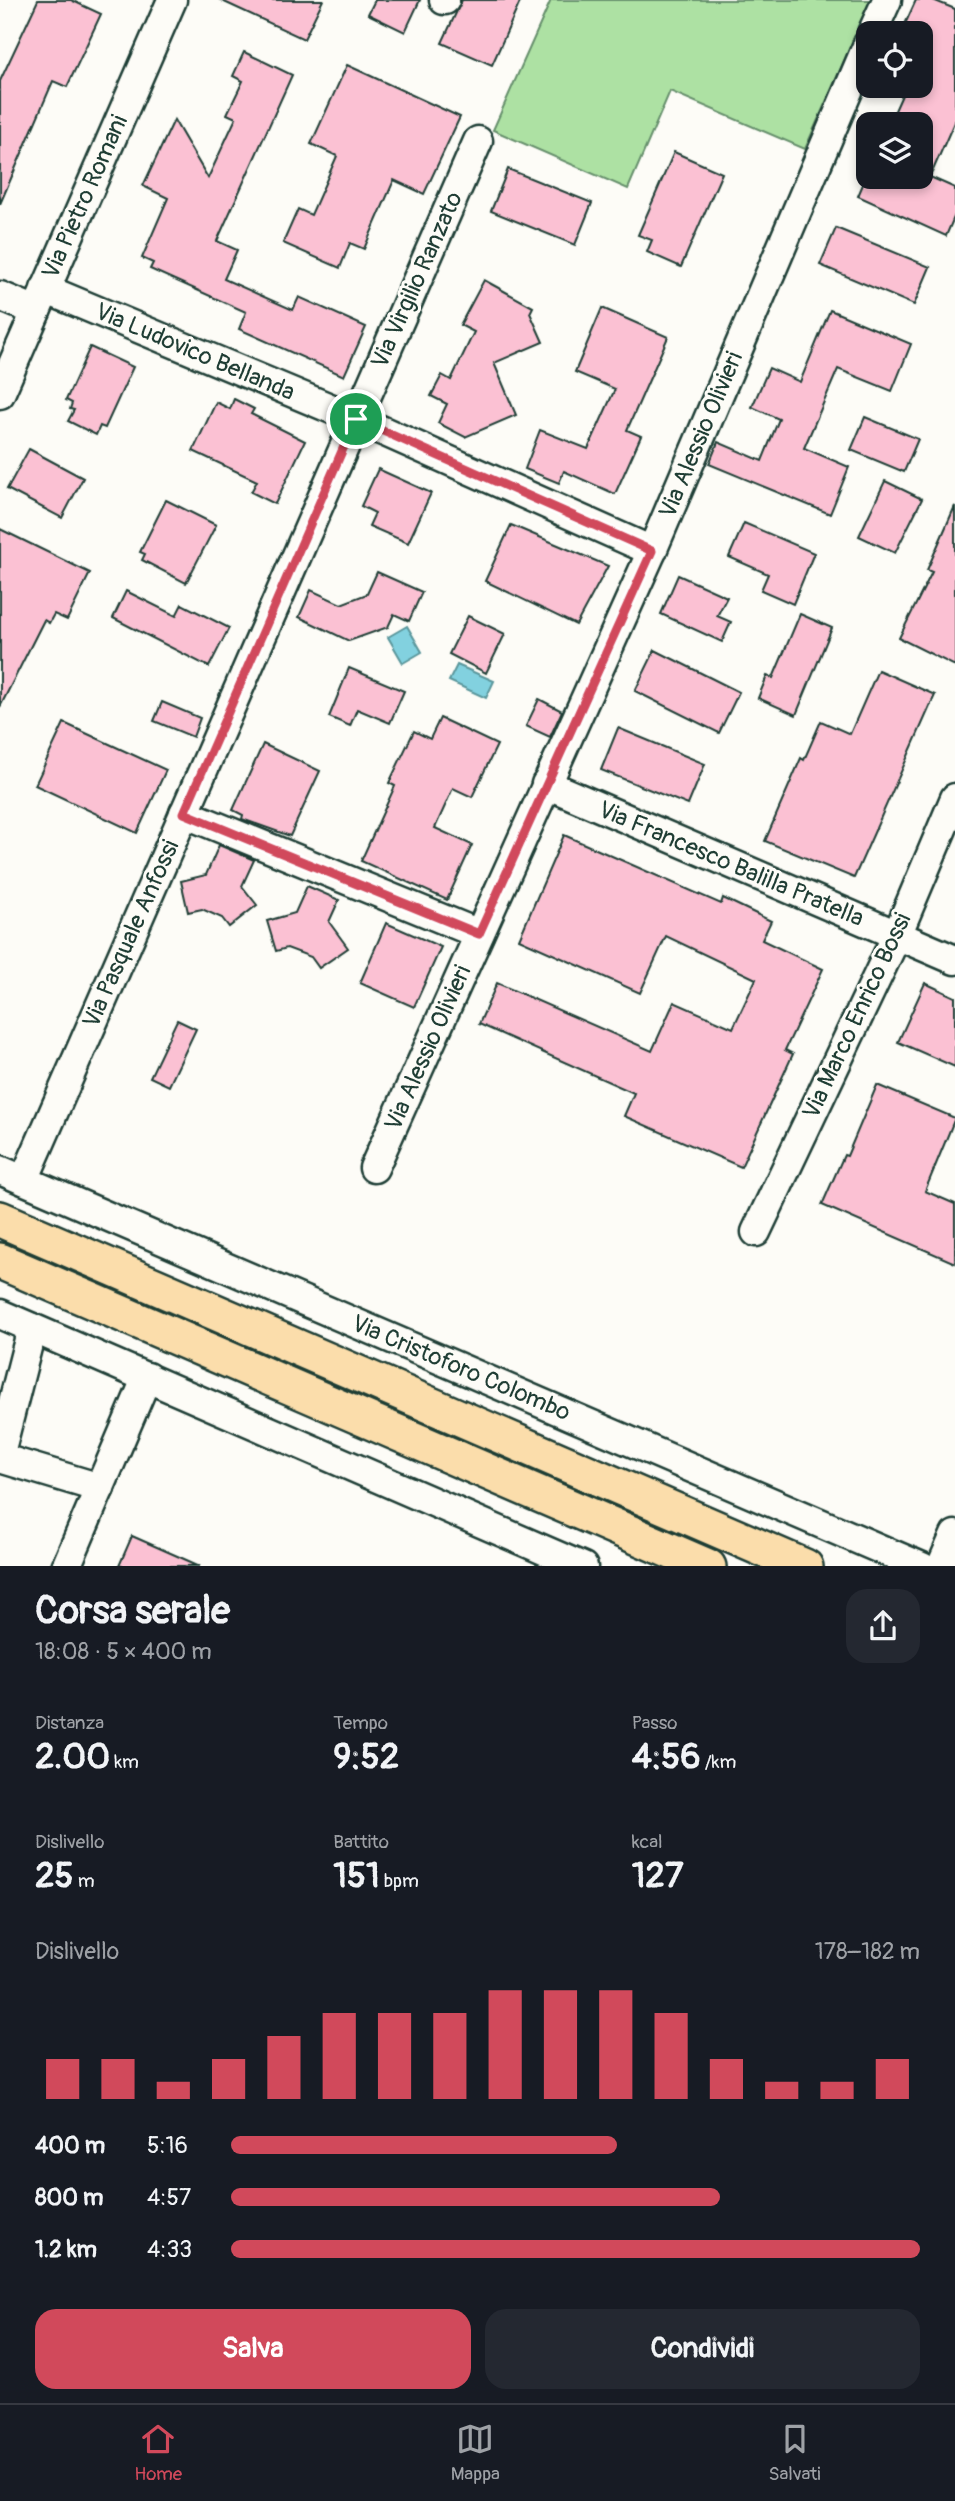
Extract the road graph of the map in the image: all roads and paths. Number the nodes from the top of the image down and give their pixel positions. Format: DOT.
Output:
graph roads {
  1 [pos="172,0"];
  2 [pos="887,0"];
  3 [pos="877,21"];
  4 [pos="856,72"];
  5 [pos="478,141"];
  6 [pos="0,296"];
  7 [pos="40,300"];
  8 [pos="0,394"];
  9 [pos="356,419"];
  10 [pos="652,551"];
  11 [pos="546,784"];
  12 [pos="955,798"];
  13 [pos="184,813"];
  14 [pos="479,934"];
  15 [pos="897,935"];
  16 [pos="955,960"];
  17 [pos="374,1168"];
  18 [pos="12,1175"];
  19 [pos="0,1220"];
  20 [pos="756,1233"];
  21 [pos="0,1261"];
  22 [pos="0,1314"];
  23 [pos="32,1328"];
  24 [pos="148,1377"];
  25 [pos="0,1456"];
  26 [pos="100,1488"];
  27 [pos="955,1535"];
  28 [pos="66,1566"];
  29 [pos="583,1566"];
  30 [pos="708,1566"];
  31 [pos="805,1566"];
  32 [pos="922,1566"];
  33 [pos="941,1566"];
  1 -- 7 [label="street, Via Pietro Romani"];
  2 -- 3 [label="street"];
  4 -- 10 [label="street, Via Alessio Olivieri"];
  5 -- 9 [label="street, Via Virgilio Ranzato"];
  6 -- 7 [label="street, Via Ludovico Bellanda"];
  7 -- 8 [label="street, Via Pietro Romani"];
  7 -- 9 [label="street, Via Ludovico Bellanda"];
  9 -- 10 [label="street, Via Ludovico Bellanda"];
  9 -- 13 [label="street, Via Pasquale Anfossi"];
  10 -- 11 [label="street, Via Alessio Olivieri"];
  11 -- 14 [label="street, Via Alessio Olivieri"];
  11 -- 15 [label="street, Via Francesco Balilla Pratella"];
  12 -- 15 [label="street, Via Marco Enrico Bossi"];
  13 -- 14 [label="street"];
  13 -- 18 [label="street, Via Pasquale Anfossi"];
  14 -- 17 [label="street, Via Alessio Olivieri"];
  15 -- 16 [label="street, Via Francesco Balilla Pratella"];
  15 -- 20 [label="street, Via Marco Enrico Bossi"];
  18 -- 32 [label="street, Via Cristoforo Colombo"];
  19 -- 31 [label="main road, Via Cristoforo Colombo"];
  21 -- 30 [label="main road"];
  22 -- 23 [label="street"];
  23 -- 24 [label="street"];
  23 -- 25 [label="street"];
  24 -- 26 [label="street"];
  24 -- 29 [label="street"];
  25 -- 26 [label="street"];
  26 -- 28 [label="street"];
  27 -- 33 [label="street"];
}
